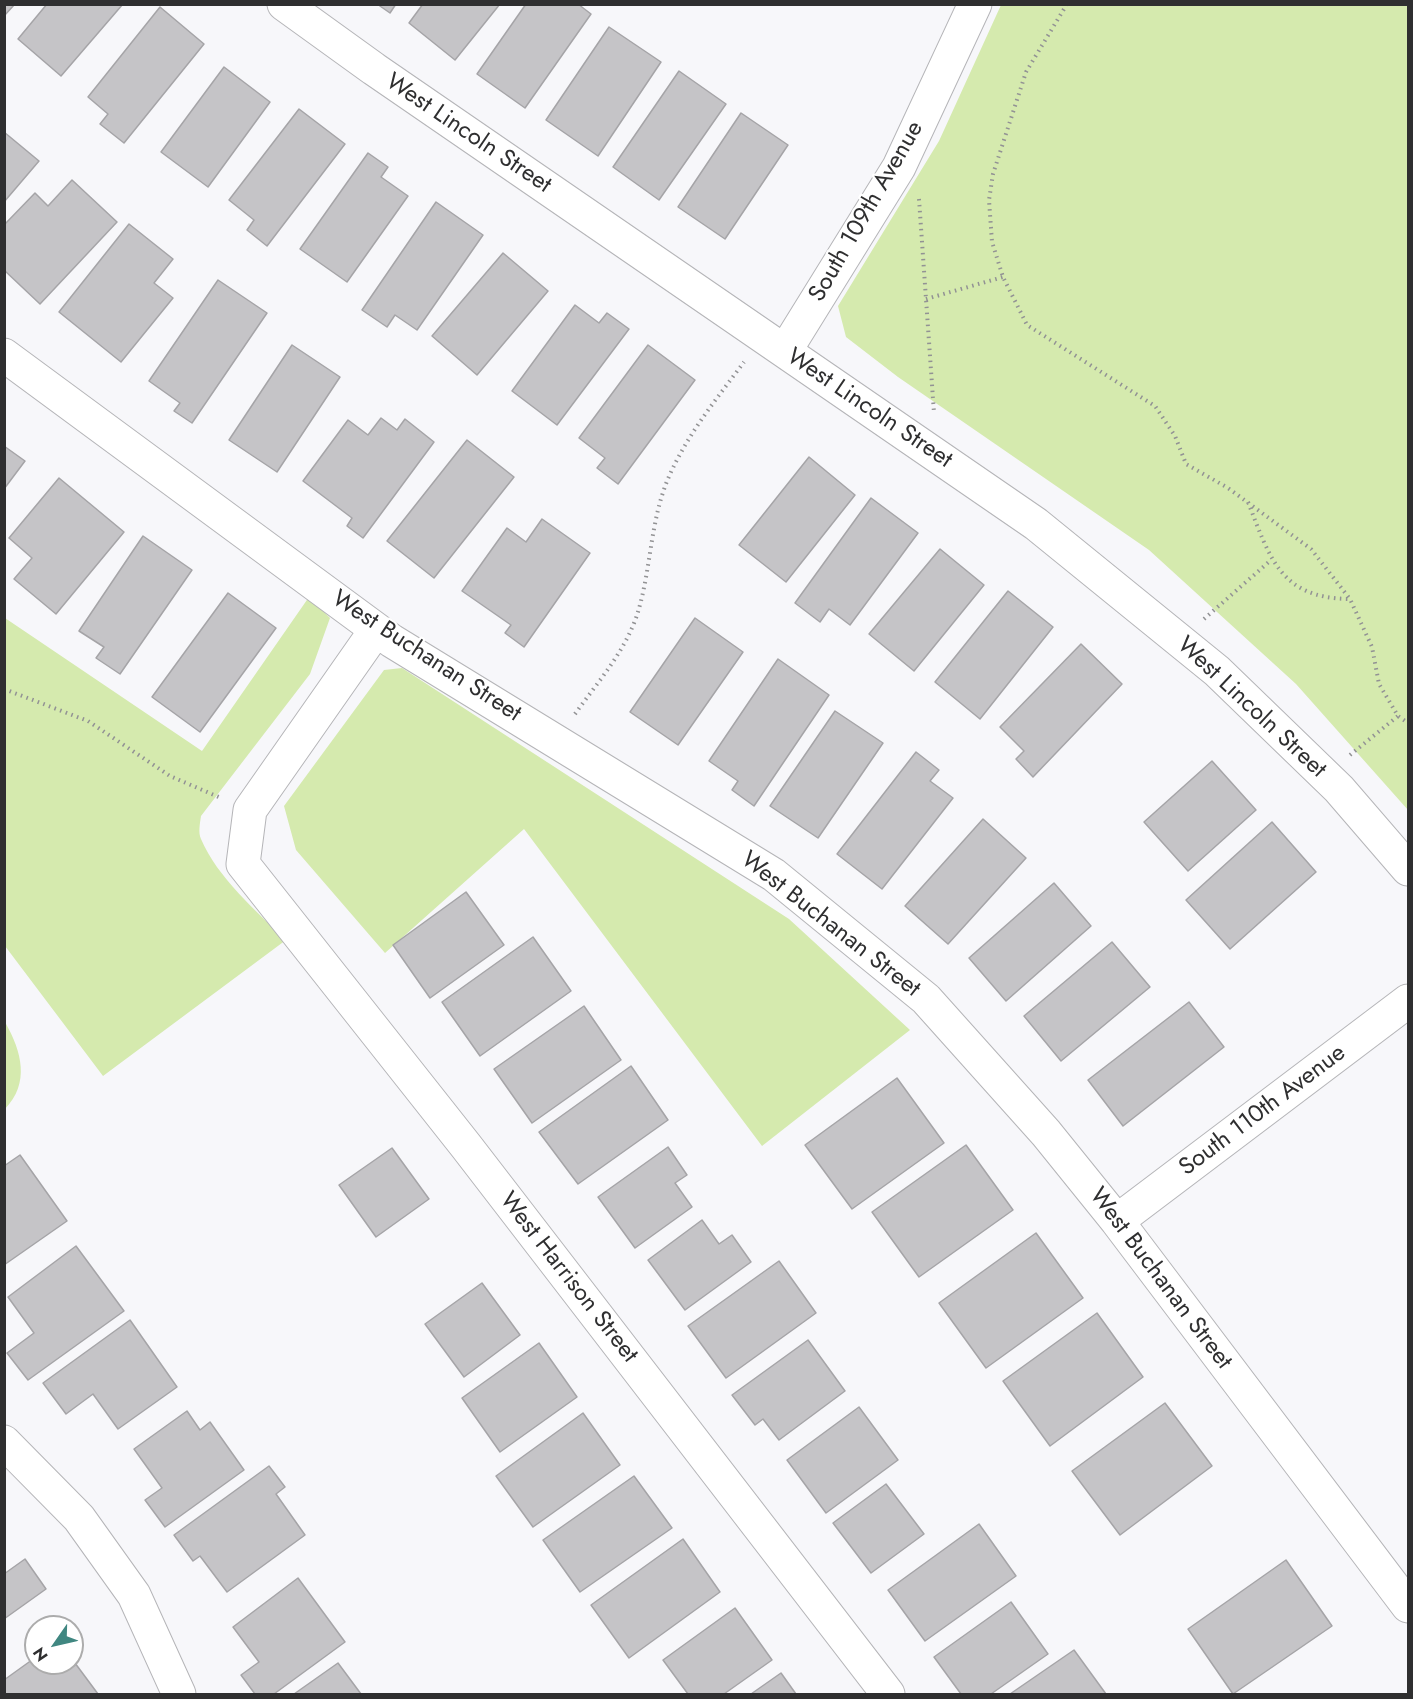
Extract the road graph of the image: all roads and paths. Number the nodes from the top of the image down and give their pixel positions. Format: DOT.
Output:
graph roads {
  1 [pos="284,4"];
  2 [pos="975,4"];
  3 [pos="1067,4"];
  4 [pos="919,192"];
  5 [pos="1003,278"];
  6 [pos="926,299"];
  7 [pos="774,344"];
  8 [pos="4,355"];
  9 [pos="937,455"];
  10 [pos="1248,502"];
  11 [pos="1271,560"];
  12 [pos="1350,599"];
  13 [pos="376,630"];
  14 [pos="1179,641"];
  15 [pos="4,688"];
  16 [pos="1398,716"];
  17 [pos="1408,723"];
  18 [pos="555,741"];
  19 [pos="1324,775"];
  20 [pos="250,810"];
  21 [pos="1408,869"];
  22 [pos="1408,1000"];
  23 [pos="1117,1221"];
  24 [pos="4,1442"];
  25 [pos="1408,1606"];
  26 [pos="179,1695"];
  27 [pos="888,1695"];
  1 -- 7 [label="street, West Lincoln Street"];
  2 -- 7 [label="street, South 109th Avenue"];
  3 -- 5 [label="path"];
  4 -- 6 [label="path"];
  5 -- 6 [label="path"];
  5 -- 10 [label="path"];
  6 -- 9 [label="path"];
  7 -- 9 [label="street, West Lincoln Street"];
  7 -- 18 [label="path"];
  8 -- 13 [label="street, West Buchanan Street"];
  9 -- 14 [label="street, West Lincoln Street"];
  10 -- 11 [label="path"];
  10 -- 12 [label="path"];
  11 -- 12 [label="path"];
  11 -- 14 [label="path"];
  12 -- 16 [label="path"];
  13 -- 18 [label="street, West Buchanan Street"];
  13 -- 20 [label="street"];
  14 -- 19 [label="street, West Lincoln Street"];
  15 -- 20 [label="path"];
  16 -- 17 [label="path"];
  16 -- 19 [label="path"];
  18 -- 23 [label="street, West Buchanan Street"];
  19 -- 21 [label="street, West Lincoln Street"];
  20 -- 27 [label="street, West Harrison Street"];
  22 -- 23 [label="street, South 110th Avenue"];
  23 -- 25 [label="street, West Buchanan Street"];
  24 -- 26 [label="street"];
}
